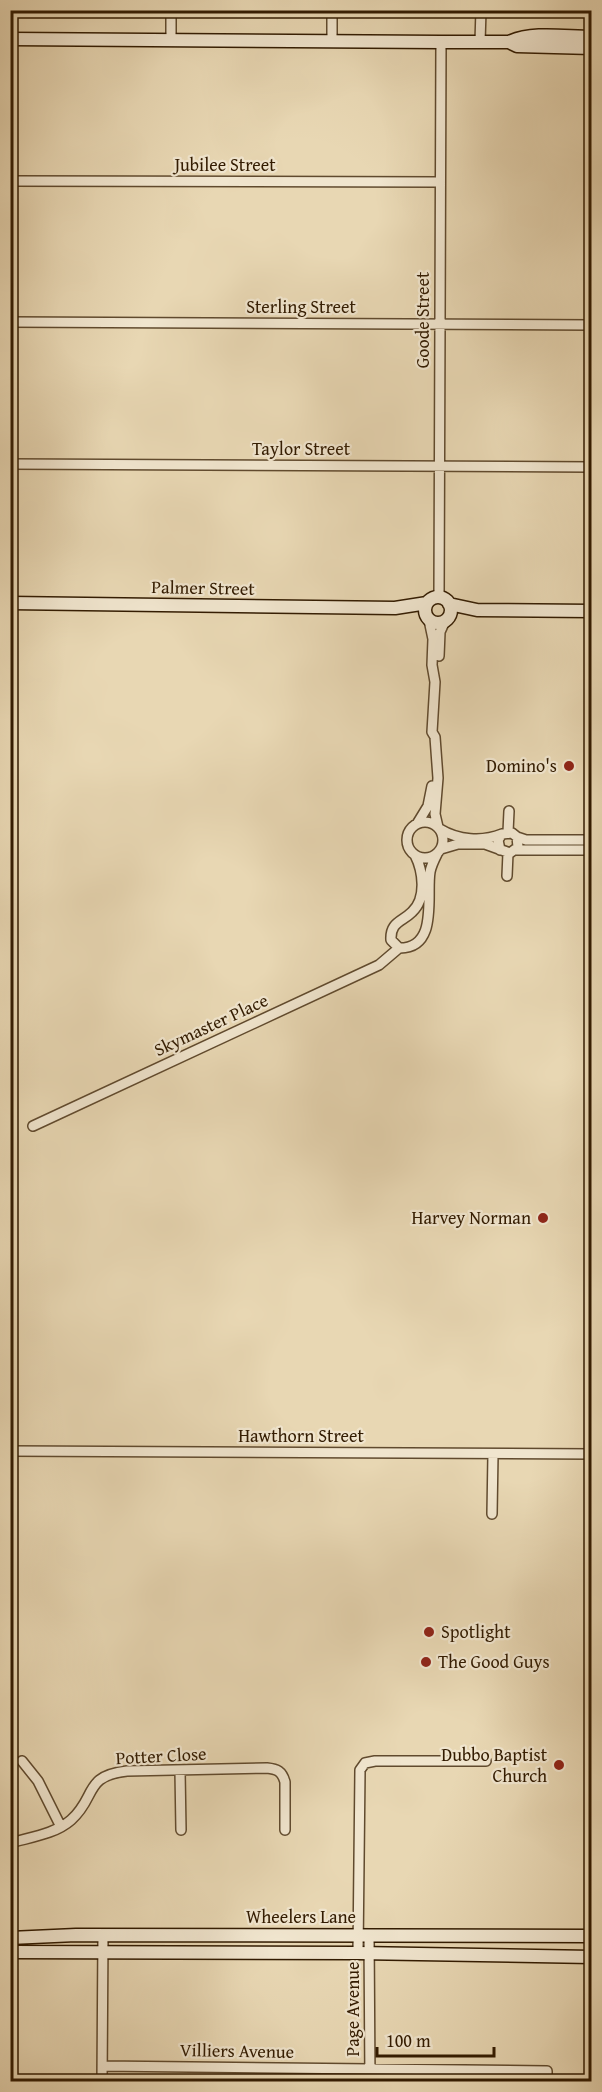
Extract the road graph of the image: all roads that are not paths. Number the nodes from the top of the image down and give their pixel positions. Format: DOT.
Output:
graph roads {
  1 [pos="171,10"];
  2 [pos="332,10"];
  3 [pos="481,10"];
  4 [pos="591,37"];
  5 [pos="10,39"];
  6 [pos="171,40"];
  7 [pos="332,40"];
  8 [pos="441,42"];
  9 [pos="480,42"];
  10 [pos="509,42"];
  11 [pos="591,48"];
  12 [pos="10,181"];
  13 [pos="440,182"];
  14 [pos="10,322"];
  15 [pos="440,324"];
  16 [pos="591,325"];
  17 [pos="10,464"];
  18 [pos="440,466"];
  19 [pos="591,467"];
  20 [pos="10,603"];
  21 [pos="395,608"];
  22 [pos="442,608"];
  23 [pos="591,611"];
  24 [pos="428,619"];
  25 [pos="435,682"];
  26 [pos="436,763"];
  27 [pos="509,811"];
  28 [pos="417,824"];
  29 [pos="439,828"];
  30 [pos="505,833"];
  31 [pos="517,837"];
  32 [pos="591,840"];
  33 [pos="591,850"];
  34 [pos="508,851"];
  35 [pos="439,852"];
  36 [pos="414,855"];
  37 [pos="507,876"];
  38 [pos="399,948"];
  39 [pos="33,1126"];
  40 [pos="10,1450"];
  41 [pos="493,1454"];
  42 [pos="591,1454"];
  43 [pos="492,1514"];
  44 [pos="22,1761"];
  45 [pos="486,1761"];
  46 [pos="180,1771"];
  47 [pos="61,1827"];
  48 [pos="181,1830"];
  49 [pos="285,1830"];
  50 [pos="10,1843"];
  51 [pos="103,1935"];
  52 [pos="363,1935"];
  53 [pos="591,1936"];
  54 [pos="10,1938"];
  55 [pos="103,1951"];
  56 [pos="10,1952"];
  57 [pos="364,1953"];
  58 [pos="591,1957"];
  59 [pos="102,2066"];
  60 [pos="370,2069"];
  61 [pos="102,2082"];
  62 [pos="370,2082"];
  63 [pos="547,2082"];
  1 -- 6 [label="street"];
  2 -- 7 [label="street"];
  3 -- 9 [label="street"];
  4 -- 10 [label="street"];
  5 -- 6 [label="street"];
  6 -- 7 [label="street"];
  7 -- 8 [label="street"];
  8 -- 9 [label="street"];
  8 -- 13 [label="street, Goode Street"];
  9 -- 10 [label="street"];
  10 -- 11 [label="street"];
  12 -- 13 [label="street, Jubilee Street"];
  13 -- 15 [label="street, Goode Street"];
  14 -- 15 [label="street, Sterling Street"];
  15 -- 16 [label="street, Sterling Street"];
  15 -- 18 [label="street, Goode Street"];
  17 -- 18 [label="street, Taylor Street"];
  18 -- 19 [label="street, Taylor Street"];
  18 -- 22 [label="street, Goode Street"];
  20 -- 21 [label="street, Palmer Street"];
  21 -- 22 [label="street, Palmer Street"];
  21 -- 24 [label="street, Palmer Street"];
  22 -- 23 [label="street, Palmer Street"];
  22 -- 24 [label="street, Palmer Street"];
  22 -- 24 [label="street"];
  22 -- 25 [label="street, Goode Street"];
  24 -- 25 [label="street"];
  25 -- 26 [label="street"];
  26 -- 28 [label="street"];
  26 -- 29 [label="street"];
  27 -- 30 [label="street"];
  28 -- 29 [label="street"];
  28 -- 36 [label="street"];
  29 -- 30 [label="street"];
  29 -- 35 [label="street"];
  30 -- 31 [label="street"];
  30 -- 34 [label="street"];
  31 -- 32 [label="street"];
  31 -- 34 [label="street"];
  33 -- 34 [label="street"];
  34 -- 35 [label="street"];
  34 -- 37 [label="street"];
  35 -- 36 [label="street"];
  35 -- 38 [label="street, Skymaster Place"];
  36 -- 38 [label="street"];
  38 -- 39 [label="street, Skymaster Place"];
  40 -- 41 [label="street, Hawthorn Street"];
  41 -- 42 [label="street, Hawthorn Street"];
  41 -- 43 [label="street"];
  44 -- 47 [label="street"];
  45 -- 52 [label="street, Page Avenue"];
  46 -- 47 [label="street, Potter Close"];
  46 -- 48 [label="street"];
  46 -- 49 [label="street, Potter Close"];
  47 -- 50 [label="street, Potter Close"];
  51 -- 52 [label="street, Wheelers Lane"];
  51 -- 54 [label="street, Wheelers Lane"];
  51 -- 55 [label="street"];
  52 -- 53 [label="street, Wheelers Lane"];
  52 -- 57 [label="street, Page Avenue"];
  55 -- 56 [label="street, Wheelers Lane"];
  55 -- 57 [label="street, Wheelers Lane"];
  55 -- 59 [label="street"];
  57 -- 58 [label="street, Wheelers Lane"];
  57 -- 60 [label="street, Page Avenue"];
  59 -- 60 [label="street, Villiers Avenue"];
  59 -- 61 [label="street"];
  60 -- 62 [label="street, Page Avenue"];
  60 -- 63 [label="street, Villiers Avenue"];
}
